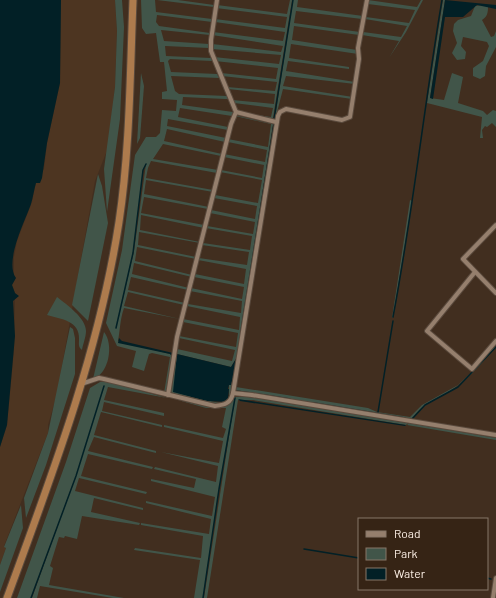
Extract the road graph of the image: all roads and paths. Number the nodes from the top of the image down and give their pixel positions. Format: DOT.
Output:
graph roads {
  1 [pos="133,0"];
  2 [pos="217,0"];
  3 [pos="367,0"];
  4 [pos="236,112"];
  5 [pos="276,122"];
  6 [pos="496,225"];
  7 [pos="475,272"];
  8 [pos="496,293"];
  9 [pos="496,341"];
  10 [pos="81,384"];
  11 [pos="233,393"];
  12 [pos="168,395"];
  13 [pos="496,435"];
  14 [pos="496,578"];
  15 [pos="7,598"];
  16 [pos="492,598"];
  1 -- 10 [label="highway"];
  2 -- 4 [label="street"];
  3 -- 5 [label="street"];
  4 -- 5 [label="street"];
  4 -- 12 [label="street"];
  5 -- 11 [label="street"];
  6 -- 7 [label="street"];
  7 -- 8 [label="street"];
  7 -- 9 [label="street"];
  10 -- 12 [label="street"];
  10 -- 15 [label="highway"];
  11 -- 12 [label="street"];
  11 -- 13 [label="street"];
  14 -- 16 [label="street"];
}
